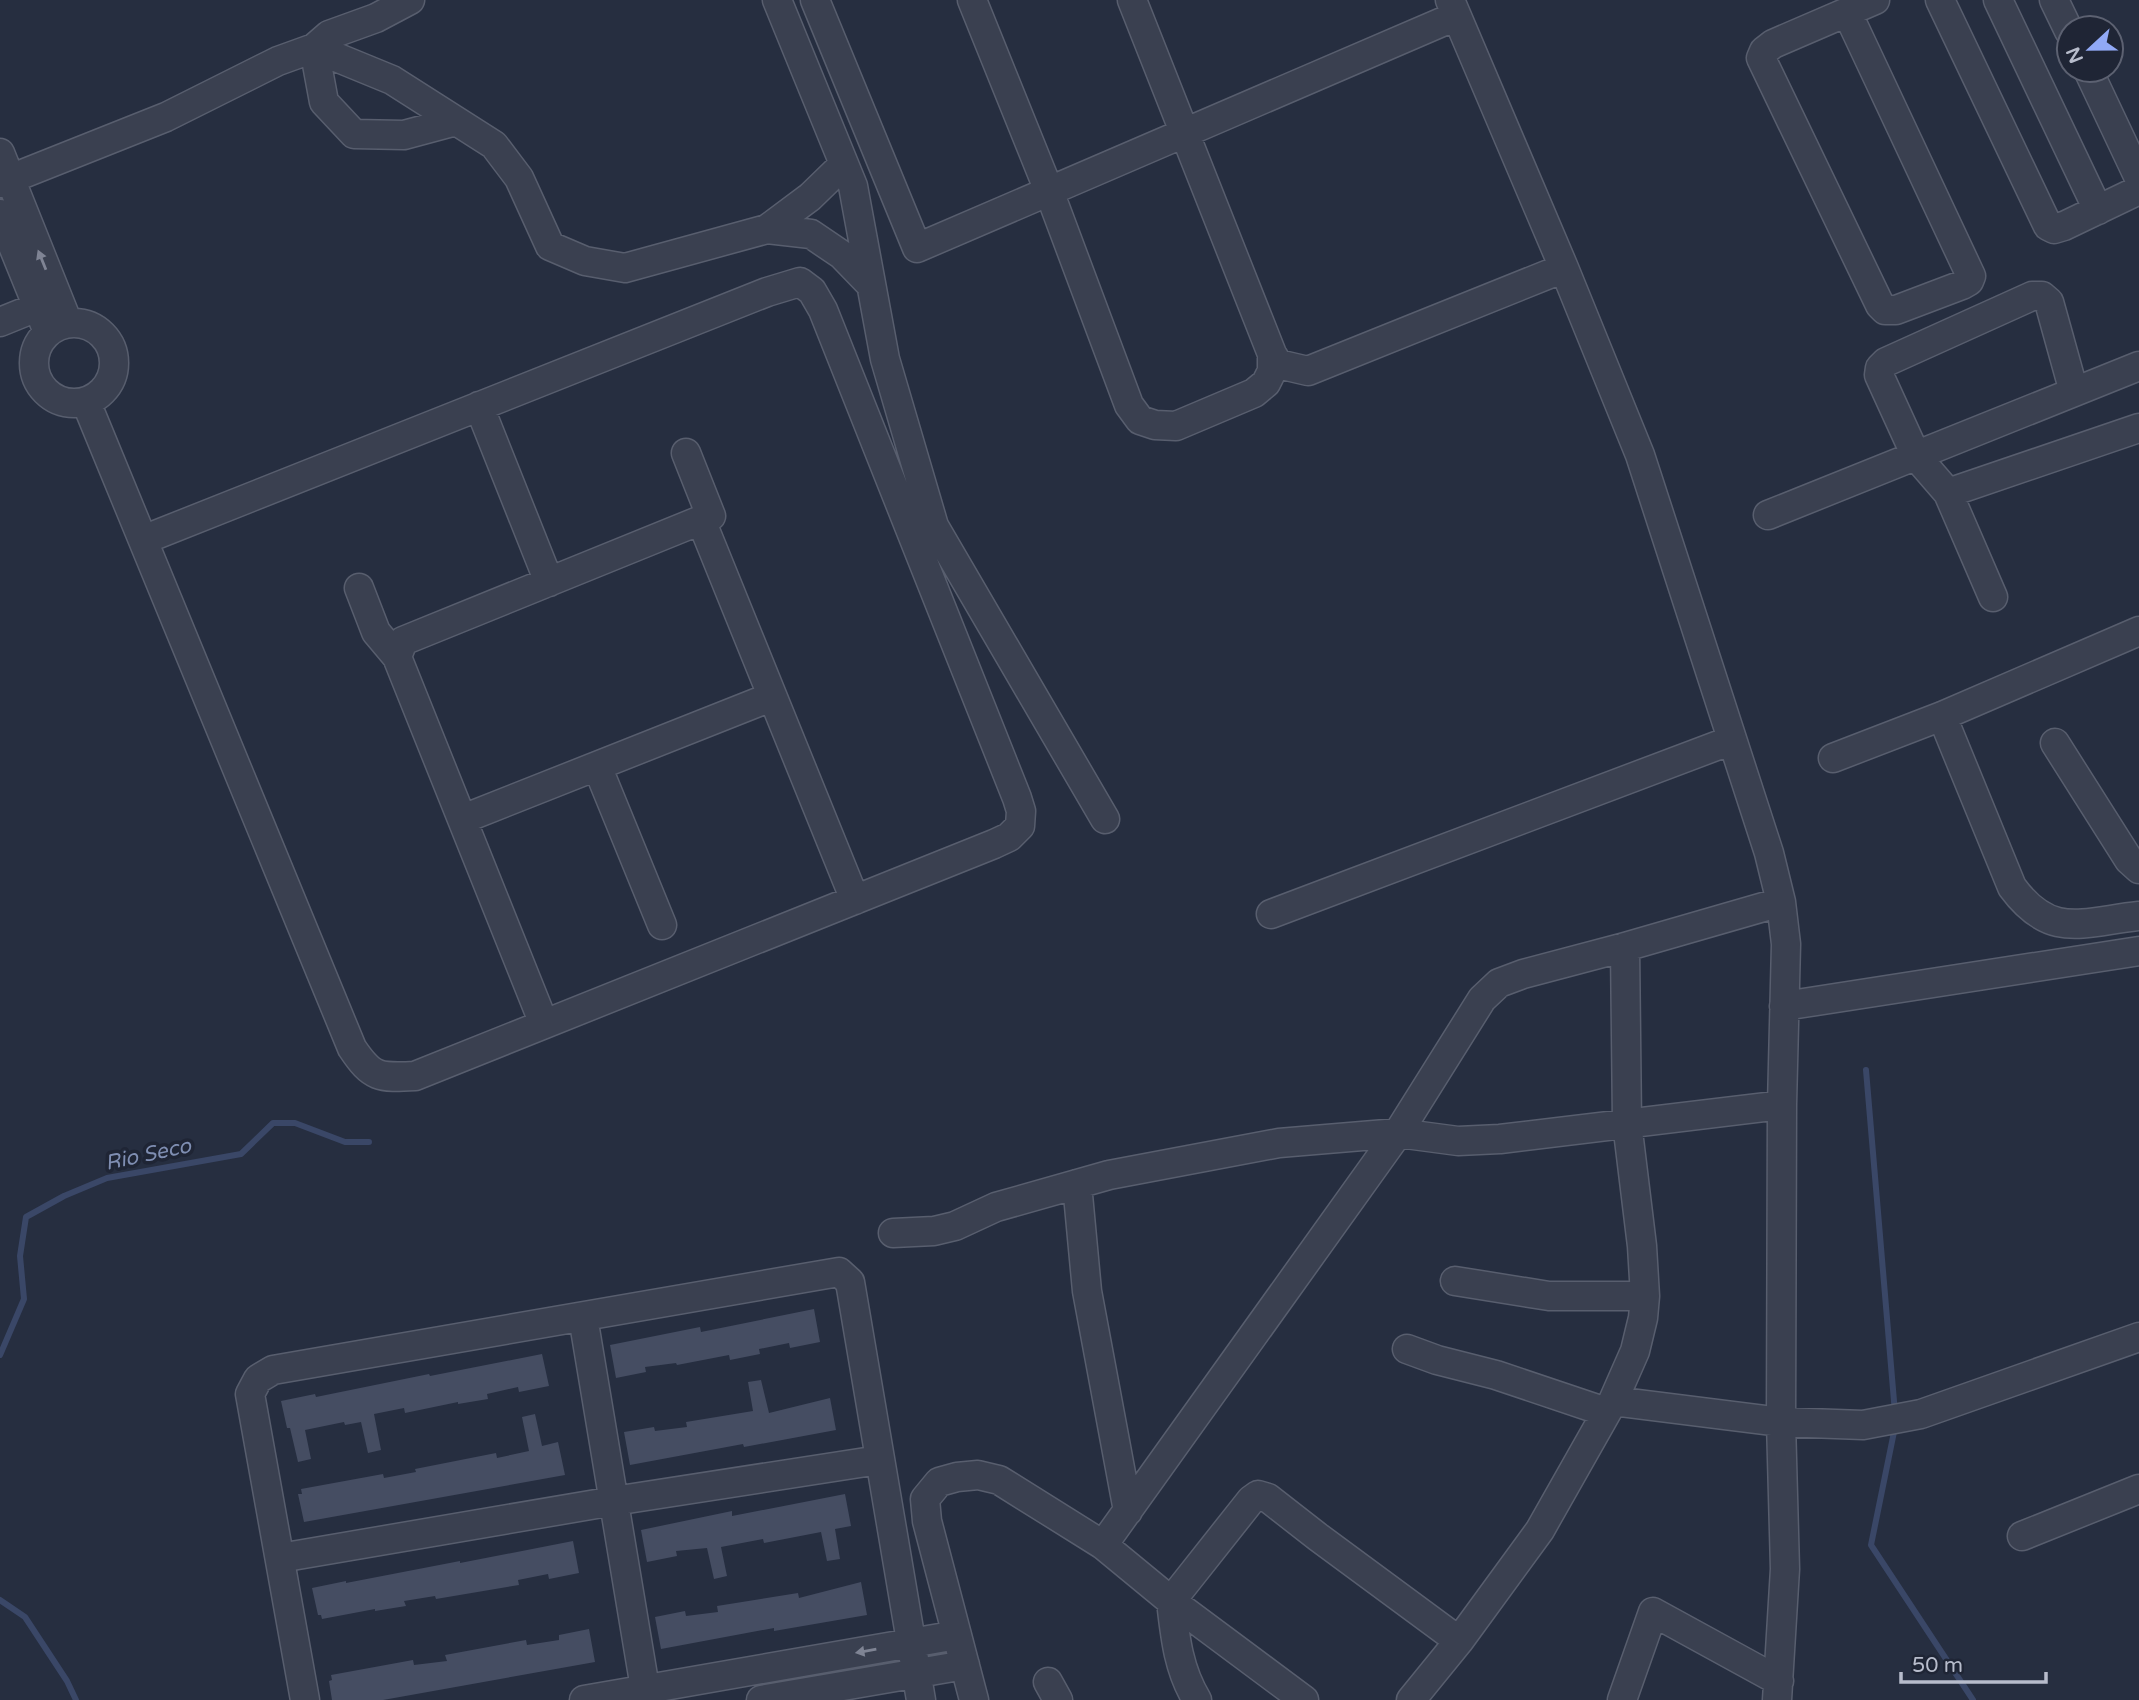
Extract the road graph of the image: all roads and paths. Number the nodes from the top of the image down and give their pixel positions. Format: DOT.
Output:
graph roads {
  1 [pos="410,0"];
  2 [pos="777,0"];
  3 [pos="815,0"];
  4 [pos="972,0"];
  5 [pos="1132,0"];
  6 [pos="1875,0"];
  7 [pos="1940,0"];
  8 [pos="1998,0"];
  9 [pos="1453,8"];
  10 [pos="1847,12"];
  11 [pos="314,48"];
  12 [pos="2095,84"];
  13 [pos="456,121"];
  14 [pos="1184,133"];
  15 [pos="844,163"];
  16 [pos="3,172"];
  17 [pos="2139,178"];
  18 [pos="2139,190"];
  19 [pos="1049,191"];
  20 [pos="2098,210"];
  21 [pos="0,214"];
  22 [pos="767,229"];
  23 [pos="1564,268"];
  24 [pos="871,285"];
  25 [pos="51,321"];
  26 [pos="0,322"];
  27 [pos="1272,354"];
  28 [pos="2139,366"];
  29 [pos="2074,392"];
  30 [pos="86,402"];
  31 [pos="479,406"];
  32 [pos="2139,428"];
  33 [pos="685,453"];
  34 [pos="1916,456"];
  35 [pos="1948,494"];
  36 [pos="1768,515"];
  37 [pos="701,520"];
  38 [pos="142,540"];
  39 [pos="550,582"];
  40 [pos="359,588"];
  41 [pos="1993,597"];
  42 [pos="2139,631"];
  43 [pos="397,657"];
  44 [pos="771,696"];
  45 [pos="1942,716"];
  46 [pos="1732,740"];
  47 [pos="2055,743"];
  48 [pos="1833,758"];
  49 [pos="597,766"];
  50 [pos="463,819"];
  51 [pos="1105,819"];
  52 [pos="2139,869"];
  53 [pos="855,900"];
  54 [pos="1782,902"];
  55 [pos="1270,914"];
  56 [pos="2139,916"];
  57 [pos="662,925"];
  58 [pos="1625,947"];
  59 [pos="2139,951"];
  60 [pos="1784,1006"];
  61 [pos="544,1024"];
  62 [pos="1782,1105"];
  63 [pos="1627,1124"];
  64 [pos="1398,1133"];
  65 [pos="1077,1184"];
  66 [pos="892,1233"];
  67 [pos="1455,1281"];
  68 [pos="1645,1296"];
  69 [pos="583,1317"];
  70 [pos="2139,1336"];
  71 [pos="1407,1349"];
  72 [pos="1610,1406"];
  73 [pos="1781,1422"];
  74 [pos="879,1460"];
  75 [pos="2139,1489"];
  76 [pos="614,1501"];
  77 [pos="1128,1511"];
  78 [pos="2022,1536"];
  79 [pos="1103,1545"];
  80 [pos="280,1558"];
  81 [pos="1171,1601"];
  82 [pos="957,1635"];
  83 [pos="1459,1641"];
  84 [pos="912,1643"];
  85 [pos="965,1665"];
  86 [pos="919,1687"];
  87 [pos="1778,1691"];
  88 [pos="646,1695"];
  89 [pos="305,1700"];
  90 [pos="584,1700"];
  91 [pos="761,1700"];
  92 [pos="974,1700"];
  93 [pos="1197,1700"];
  94 [pos="1304,1700"];
  95 [pos="1411,1700"];
  96 [pos="1622,1700"];
  1 -- 11 [label="street"];
  2 -- 15 [label="street"];
  3 -- 19 [label="street"];
  4 -- 19 [label="street"];
  5 -- 14 [label="street"];
  6 -- 10 [label="street"];
  7 -- 20 [label="street"];
  8 -- 20 [label="street"];
  9 -- 14 [label="street"];
  9 -- 23 [label="street"];
  10 -- 10 [label="street"];
  11 -- 13 [label="street"];
  11 -- 13 [label="street"];
  11 -- 16 [label="street"];
  12 -- 17 [label="street"];
  13 -- 22 [label="street"];
  14 -- 19 [label="street"];
  14 -- 27 [label="street"];
  15 -- 22 [label="street"];
  15 -- 24 [label="street"];
  25 -- 16 [label="street, one-way"];
  18 -- 20 [label="street"];
  19 -- 27 [label="street"];
  21 -- 25 [label="street"];
  22 -- 24 [label="street"];
  23 -- 27 [label="street"];
  23 -- 46 [label="street"];
  24 -- 51 [label="street"];
  25 -- 26 [label="street"];
  25 -- 30 [label="street"];
  25 -- 30 [label="street"];
  28 -- 29 [label="street"];
  29 -- 34 [label="street"];
  29 -- 34 [label="street"];
  30 -- 38 [label="street"];
  31 -- 38 [label="street"];
  31 -- 39 [label="street"];
  31 -- 53 [label="street"];
  32 -- 35 [label="street"];
  33 -- 37 [label="street"];
  34 -- 35 [label="street"];
  34 -- 36 [label="street"];
  35 -- 41 [label="street"];
  37 -- 39 [label="street"];
  37 -- 44 [label="street"];
  38 -- 61 [label="street"];
  39 -- 43 [label="street"];
  40 -- 43 [label="street"];
  42 -- 45 [label="street"];
  43 -- 50 [label="street"];
  44 -- 49 [label="street"];
  44 -- 53 [label="street"];
  45 -- 48 [label="street"];
  45 -- 56 [label="street"];
  46 -- 54 [label="street"];
  46 -- 55 [label="street"];
  47 -- 52 [label="street"];
  49 -- 50 [label="street"];
  49 -- 57 [label="street"];
  50 -- 61 [label="street"];
  53 -- 61 [label="street"];
  54 -- 58 [label="street"];
  54 -- 60 [label="street"];
  58 -- 63 [label="street"];
  58 -- 64 [label="street"];
  59 -- 60 [label="street"];
  60 -- 62 [label="street"];
  62 -- 63 [label="street"];
  62 -- 73 [label="street"];
  63 -- 64 [label="street"];
  63 -- 68 [label="street"];
  64 -- 65 [label="street"];
  64 -- 77 [label="street"];
  65 -- 66 [label="street"];
  65 -- 77 [label="street"];
  67 -- 68 [label="street"];
  68 -- 72 [label="street"];
  69 -- 74 [label="street"];
  69 -- 76 [label="street"];
  69 -- 80 [label="street"];
  70 -- 73 [label="street"];
  71 -- 72 [label="street"];
  72 -- 73 [label="street"];
  72 -- 83 [label="street"];
  73 -- 87 [label="street"];
  74 -- 76 [label="street"];
  74 -- 84 [label="street"];
  75 -- 78 [label="street"];
  76 -- 80 [label="street"];
  76 -- 88 [label="street"];
  77 -- 79 [label="street"];
  79 -- 81 [label="street"];
  79 -- 82 [label="street"];
  80 -- 89 [label="street"];
  81 -- 83 [label="street"];
  81 -- 93 [label="street"];
  81 -- 94 [label="street"];
  82 -- 84 [label="street"];
  82 -- 85 [label="street"];
  83 -- 95 [label="street"];
  84 -- 86 [label="street"];
  84 -- 88 [label="street, one-way"];
  85 -- 86 [label="street"];
  85 -- 92 [label="street"];
  86 -- 91 [label="street"];
  87 -- 96 [label="street"];
  88 -- 90 [label="street"];
}
